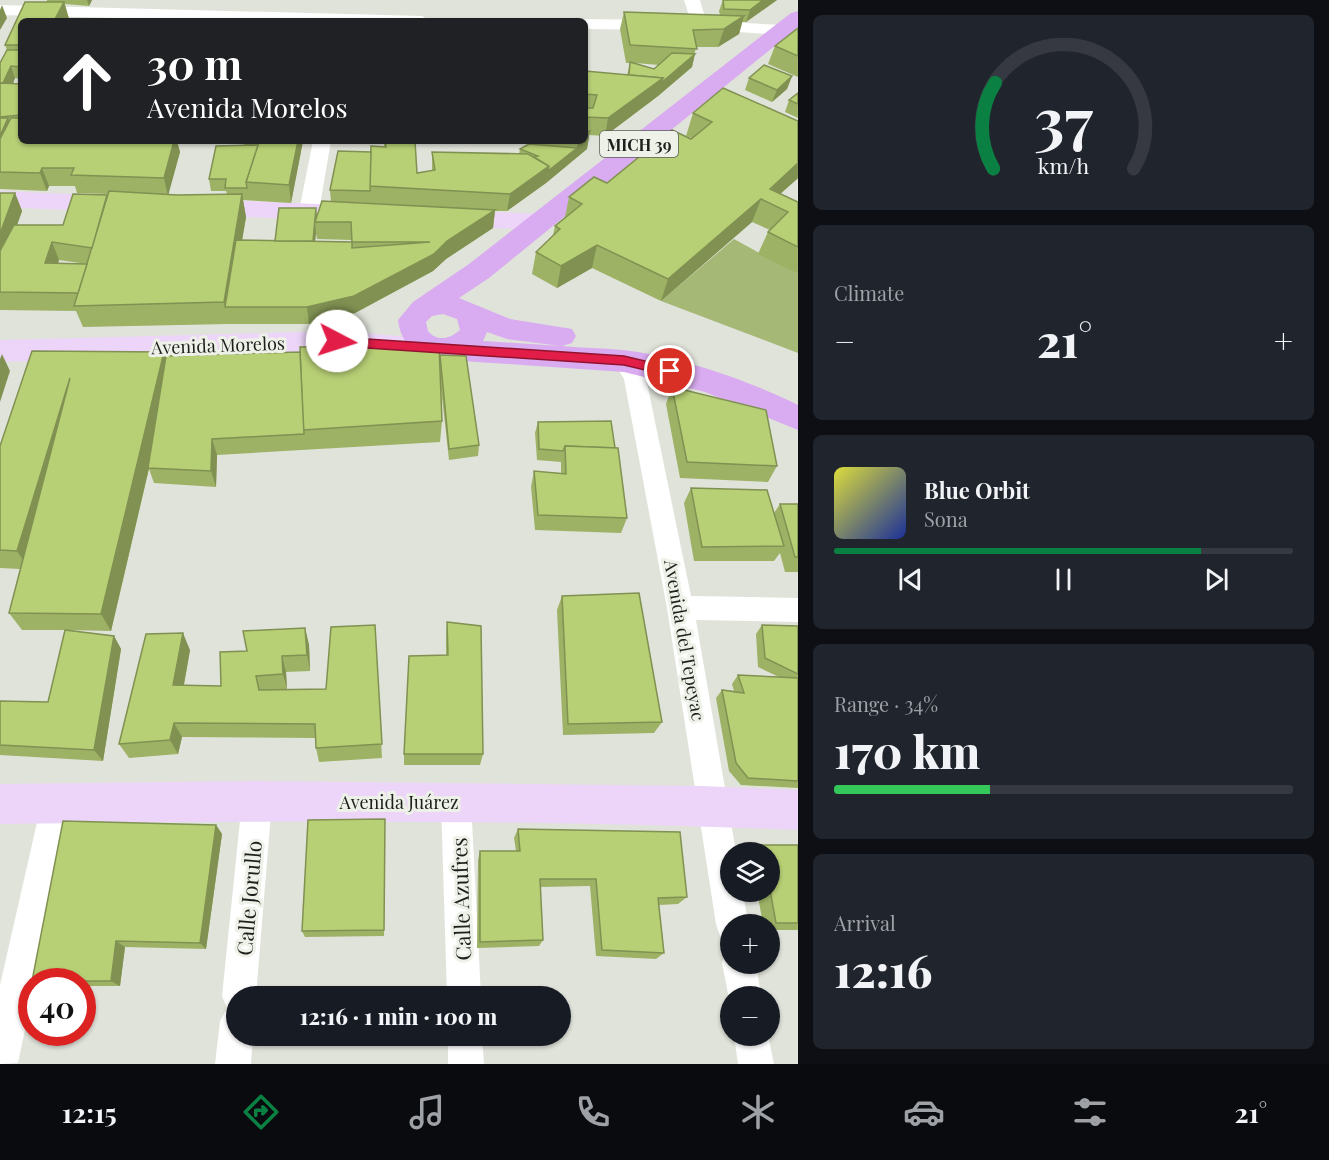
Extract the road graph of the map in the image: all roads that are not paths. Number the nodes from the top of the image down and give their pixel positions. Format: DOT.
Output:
graph roads {
  1 [pos="347,0"];
  2 [pos="692,0"];
  3 [pos="0,10"];
  4 [pos="28,11"];
  5 [pos="274,18"];
  6 [pos="344,18"];
  7 [pos="790,23"];
  8 [pos="588,24"];
  9 [pos="699,26"];
  10 [pos="321,144"];
  11 [pos="0,199"];
  12 [pos="143,205"];
  13 [pos="178,206"];
  14 [pos="309,211"];
  15 [pos="391,215"];
  16 [pos="426,216"];
  17 [pos="542,222"];
  18 [pos="479,271"];
  19 [pos="420,311"];
  20 [pos="464,312"];
  21 [pos="337,341"];
  22 [pos="442,349"];
  23 [pos="0,351"];
  24 [pos="624,361"];
  25 [pos="798,395"];
  26 [pos="798,418"];
  27 [pos="680,608"];
  28 [pos="798,610"];
  29 [pos="257,801"];
  30 [pos="456,802"];
  31 [pos="0,804"];
  32 [pos="56,805"];
  33 [pos="713,807"];
  34 [pos="798,810"];
  35 [pos="730,914"];
  36 [pos="240,986"];
  37 [pos="464,986"];
  38 [pos="235,1046"];
  39 [pos="465,1046"];
  40 [pos="753,1046"];
  41 [pos="0,1063"];
  42 [pos="233,1064"];
  43 [pos="466,1064"];
  44 [pos="756,1064"];
  1 -- 6 [label="street"];
  2 -- 9 [label="street"];
  3 -- 4 [label="street"];
  4 -- 5 [label="street"];
  7 -- 9 [label="street"];
  7 -- 17 [label="main road, MICH 39"];
  8 -- 9 [label="street"];
  10 -- 14 [label="street"];
  11 -- 12 [label="street"];
  13 -- 14 [label="street"];
  14 -- 15 [label="street"];
  16 -- 17 [label="street"];
  17 -- 18 [label="main road, MICH 39"];
  18 -- 19 [label="main road"];
  18 -- 20 [label="main road"];
  19 -- 20 [label="main road"];
  19 -- 21 [label="street"];
  19 -- 22 [label="main road"];
  20 -- 22 [label="main road"];
  20 -- 25 [label="main road"];
  21 -- 22 [label="street, Avenida Morelos"];
  21 -- 23 [label="street, Avenida Morelos"];
  22 -- 24 [label="main road, Avenida Morelos"];
  24 -- 26 [label="main road, Avenida Morelos"];
  24 -- 27 [label="street, Avenida del Tepeyac"];
  27 -- 28 [label="street"];
  27 -- 33 [label="street, Avenida del Tepeyac"];
  29 -- 30 [label="street, Avenida Juárez"];
  29 -- 32 [label="street, Avenida Juárez"];
  29 -- 36 [label="street, Calle Jorullo"];
  30 -- 33 [label="street, Avenida Juárez"];
  30 -- 37 [label="street, Calle Azufres"];
  31 -- 32 [label="street, Avenida Juárez"];
  32 -- 41 [label="street"];
  33 -- 34 [label="street, Avenida Juárez"];
  33 -- 35 [label="street, Avenida del Tepeyac"];
  38 -- 42 [label="street"];
  39 -- 43 [label="street"];
  40 -- 44 [label="street"];
}
